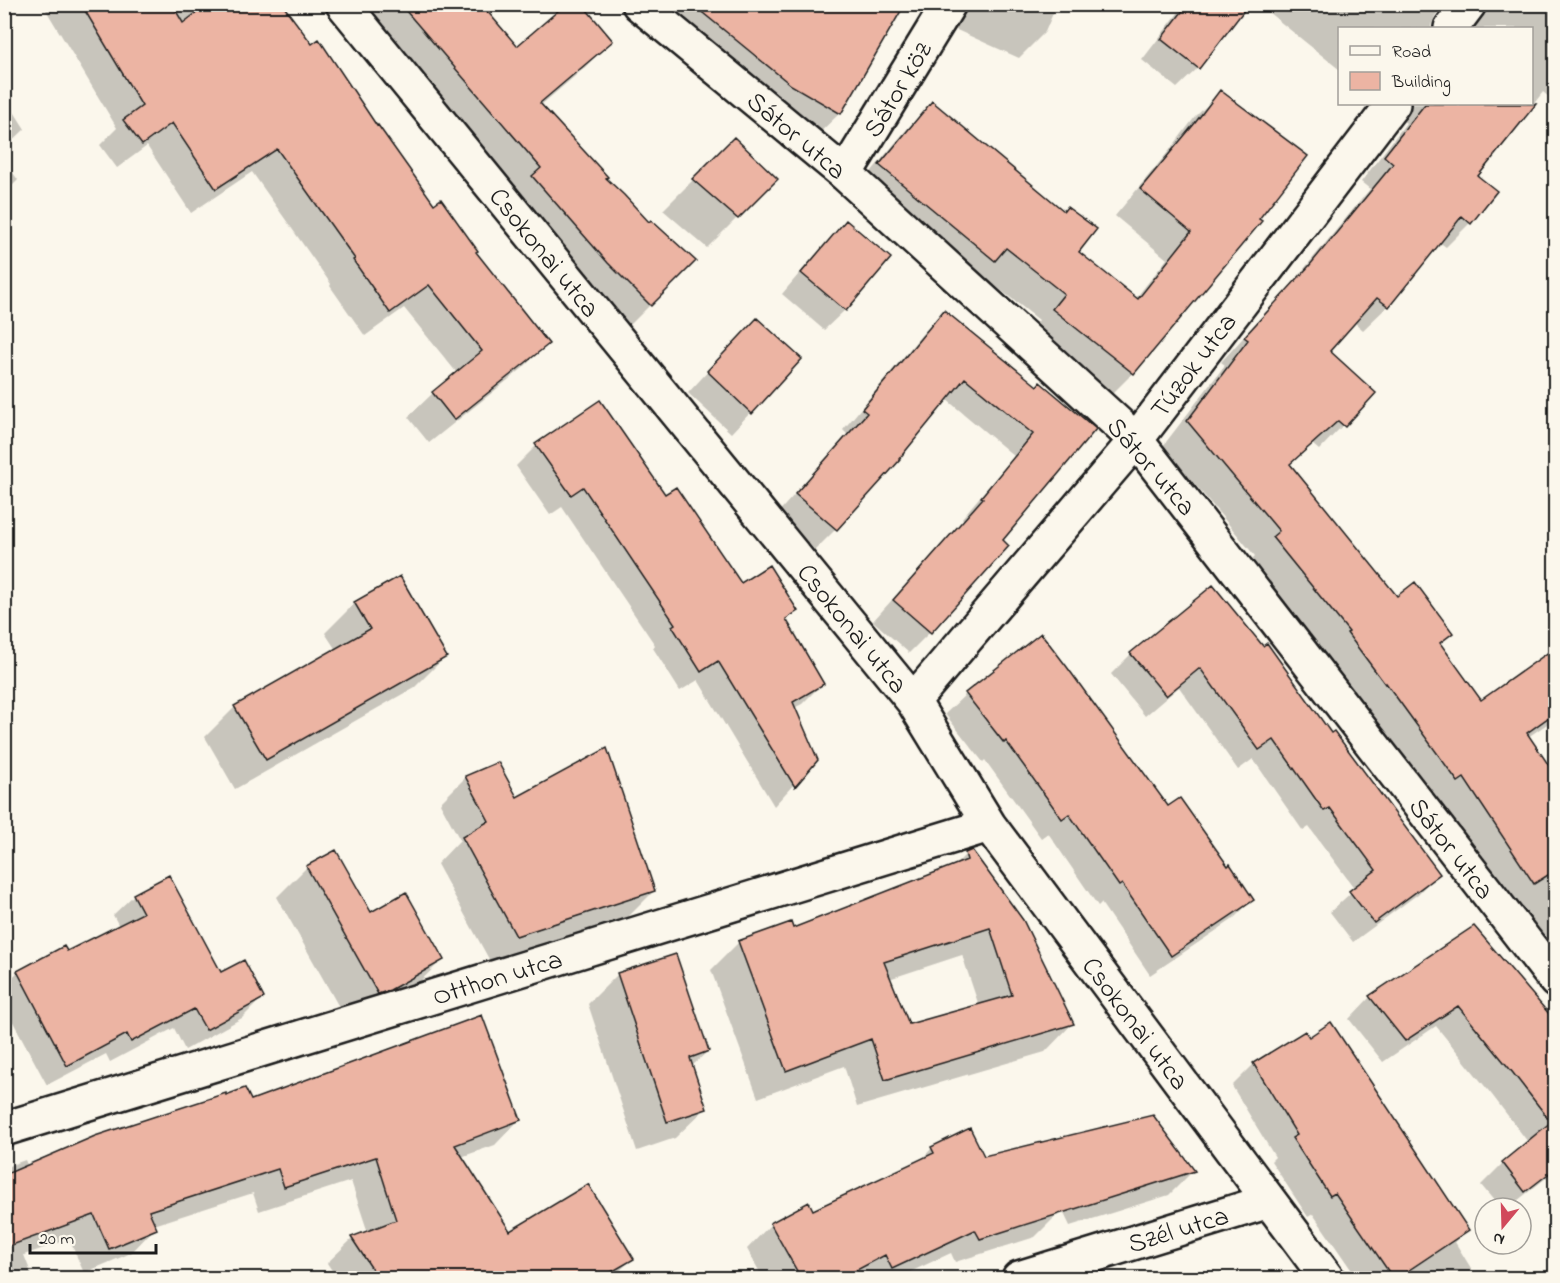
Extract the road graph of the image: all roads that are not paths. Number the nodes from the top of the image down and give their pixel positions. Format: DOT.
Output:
graph roads {
  1 [pos="343,4"];
  2 [pos="639,4"];
  3 [pos="949,4"];
  4 [pos="1469,4"];
  5 [pos="1452,27"];
  6 [pos="1393,105"];
  7 [pos="845,174"];
  8 [pos="1136,440"];
  9 [pos="913,701"];
  10 [pos="989,825"];
  11 [pos="1556,981"];
  12 [pos="4,1129"];
  13 [pos="1269,1202"];
  14 [pos="1019,1278"];
  15 [pos="1327,1278"];
  1 -- 9 [label="street, Csokonai utca"];
  2 -- 7 [label="street, Sátor utca"];
  3 -- 7 [label="street, Sátor köz"];
  4 -- 5 [label="street"];
  6 -- 8 [label="street, Túzok utca"];
  7 -- 8 [label="street, Sátor utca"];
  8 -- 9 [label="street, Túzok utca"];
  8 -- 11 [label="street, Sátor utca"];
  9 -- 10 [label="street, Csokonai utca"];
  10 -- 12 [label="street, Otthon utca"];
  10 -- 13 [label="street, Csokonai utca"];
  13 -- 14 [label="street, Szél utca"];
  13 -- 15 [label="street, Csokonai utca"];
}
